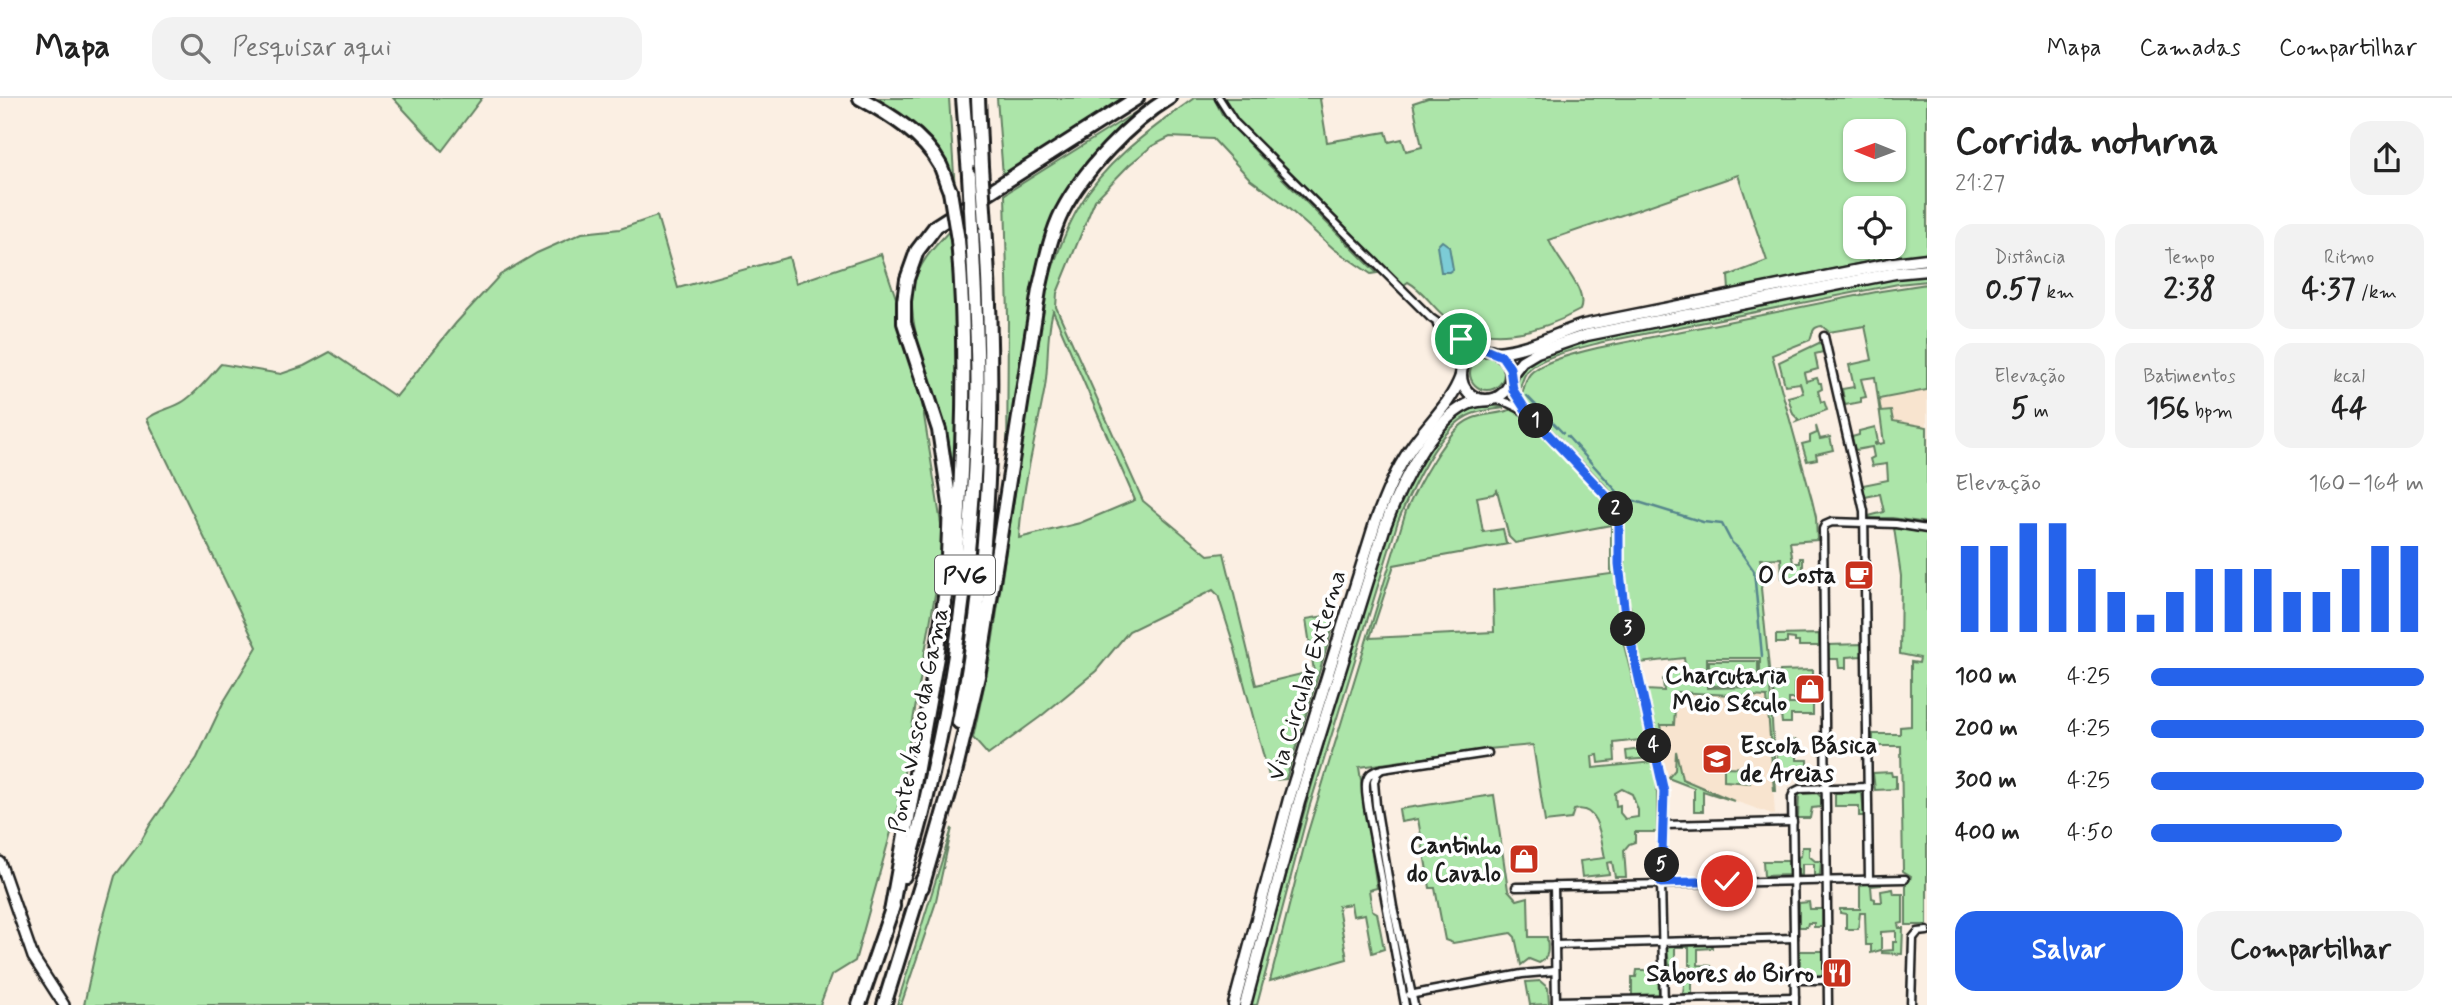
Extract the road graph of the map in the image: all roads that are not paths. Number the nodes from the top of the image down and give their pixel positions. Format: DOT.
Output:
graph roads {
  1 [pos="860,98"];
  2 [pos="963,98"];
  3 [pos="978,98"];
  4 [pos="1137,98"];
  5 [pos="1169,98"];
  6 [pos="1219,99"];
  7 [pos="1927,259"];
  8 [pos="1927,270"];
  9 [pos="1431,318"];
  10 [pos="1824,336"];
  11 [pos="1493,351"];
  12 [pos="1462,374"];
  13 [pos="1511,376"];
  14 [pos="1492,399"];
  15 [pos="1527,412"];
  16 [pos="1865,522"];
  17 [pos="1927,529"];
  18 [pos="1488,753"];
  19 [pos="1868,787"];
  20 [pos="1825,788"];
  21 [pos="1793,822"];
  22 [pos="1664,825"];
  23 [pos="904,843"];
  24 [pos="0,862"];
  25 [pos="1869,879"];
  26 [pos="1905,879"];
  27 [pos="1794,880"];
  28 [pos="1826,880"];
  29 [pos="1661,883"];
  30 [pos="1554,886"];
  31 [pos="922,887"];
  32 [pos="1517,887"];
  33 [pos="1389,907"];
  34 [pos="891,912"];
  35 [pos="1927,930"];
  36 [pos="1794,938"];
  37 [pos="1662,942"];
  38 [pos="1555,945"];
  39 [pos="1555,971"];
  40 [pos="1827,980"];
  41 [pos="1794,981"];
  42 [pos="1412,995"];
  43 [pos="1403,996"];
  44 [pos="1795,997"];
  45 [pos="1664,1002"];
  46 [pos="1556,1003"];
  47 [pos="64,1005"];
  48 [pos="859,1005"];
  49 [pos="884,1005"];
  50 [pos="1234,1005"];
  51 [pos="1245,1005"];
  52 [pos="1405,1005"];
  53 [pos="1414,1005"];
  54 [pos="1795,1005"];
  55 [pos="1828,1005"];
  56 [pos="1911,1005"];
  1 -- 23 [label="highway, bridge"];
  2 -- 34 [label="highway, Ponte Vasco da Gama / PVG, bridge"];
  3 -- 31 [label="highway, Ponte Vasco da Gama / PVG, bridge"];
  4 -- 23 [label="highway"];
  5 -- 31 [label="highway"];
  6 -- 9 [label="street"];
  7 -- 11 [label="main road"];
  8 -- 13 [label="main road"];
  9 -- 11 [label="street"];
  9 -- 12 [label="street"];
  10 -- 16 [label="street"];
  11 -- 12 [label="main road"];
  11 -- 13 [label="main road"];
  12 -- 14 [label="main road"];
  12 -- 50 [label="main road, Via Circular Externa"];
  13 -- 14 [label="main road"];
  13 -- 15 [label="street"];
  14 -- 15 [label="street"];
  14 -- 51 [label="main road, Via Circular Externa"];
  15 -- 22 [label="street"];
  16 -- 17 [label="street"];
  16 -- 19 [label="street"];
  16 -- 20 [label="street"];
  18 -- 33 [label="street"];
  19 -- 20 [label="street"];
  19 -- 25 [label="street"];
  20 -- 21 [label="street"];
  20 -- 28 [label="street"];
  21 -- 22 [label="street"];
  21 -- 27 [label="street"];
  22 -- 29 [label="street"];
  23 -- 34 [label="highway"];
  24 -- 47 [label="street"];
  25 -- 26 [label="street"];
  25 -- 28 [label="street"];
  27 -- 28 [label="street"];
  27 -- 29 [label="street"];
  27 -- 36 [label="street"];
  28 -- 40 [label="street"];
  29 -- 30 [label="street"];
  29 -- 37 [label="street"];
  30 -- 32 [label="street"];
  30 -- 38 [label="street"];
  31 -- 49 [label="highway, Ponte Vasco da Gama / PVG"];
  33 -- 42 [label="street"];
  33 -- 43 [label="street"];
  34 -- 48 [label="highway, Ponte Vasco da Gama / PVG"];
  35 -- 56 [label="street"];
  36 -- 37 [label="street"];
  36 -- 41 [label="street"];
  37 -- 38 [label="street"];
  37 -- 45 [label="street"];
  38 -- 39 [label="street"];
  39 -- 42 [label="street"];
  39 -- 46 [label="street"];
  40 -- 41 [label="street"];
  40 -- 55 [label="street"];
  41 -- 44 [label="street"];
  42 -- 43 [label="street"];
  42 -- 53 [label="street"];
  43 -- 52 [label="street"];
  44 -- 45 [label="street"];
  44 -- 54 [label="street"];
  45 -- 46 [label="street"];
}
